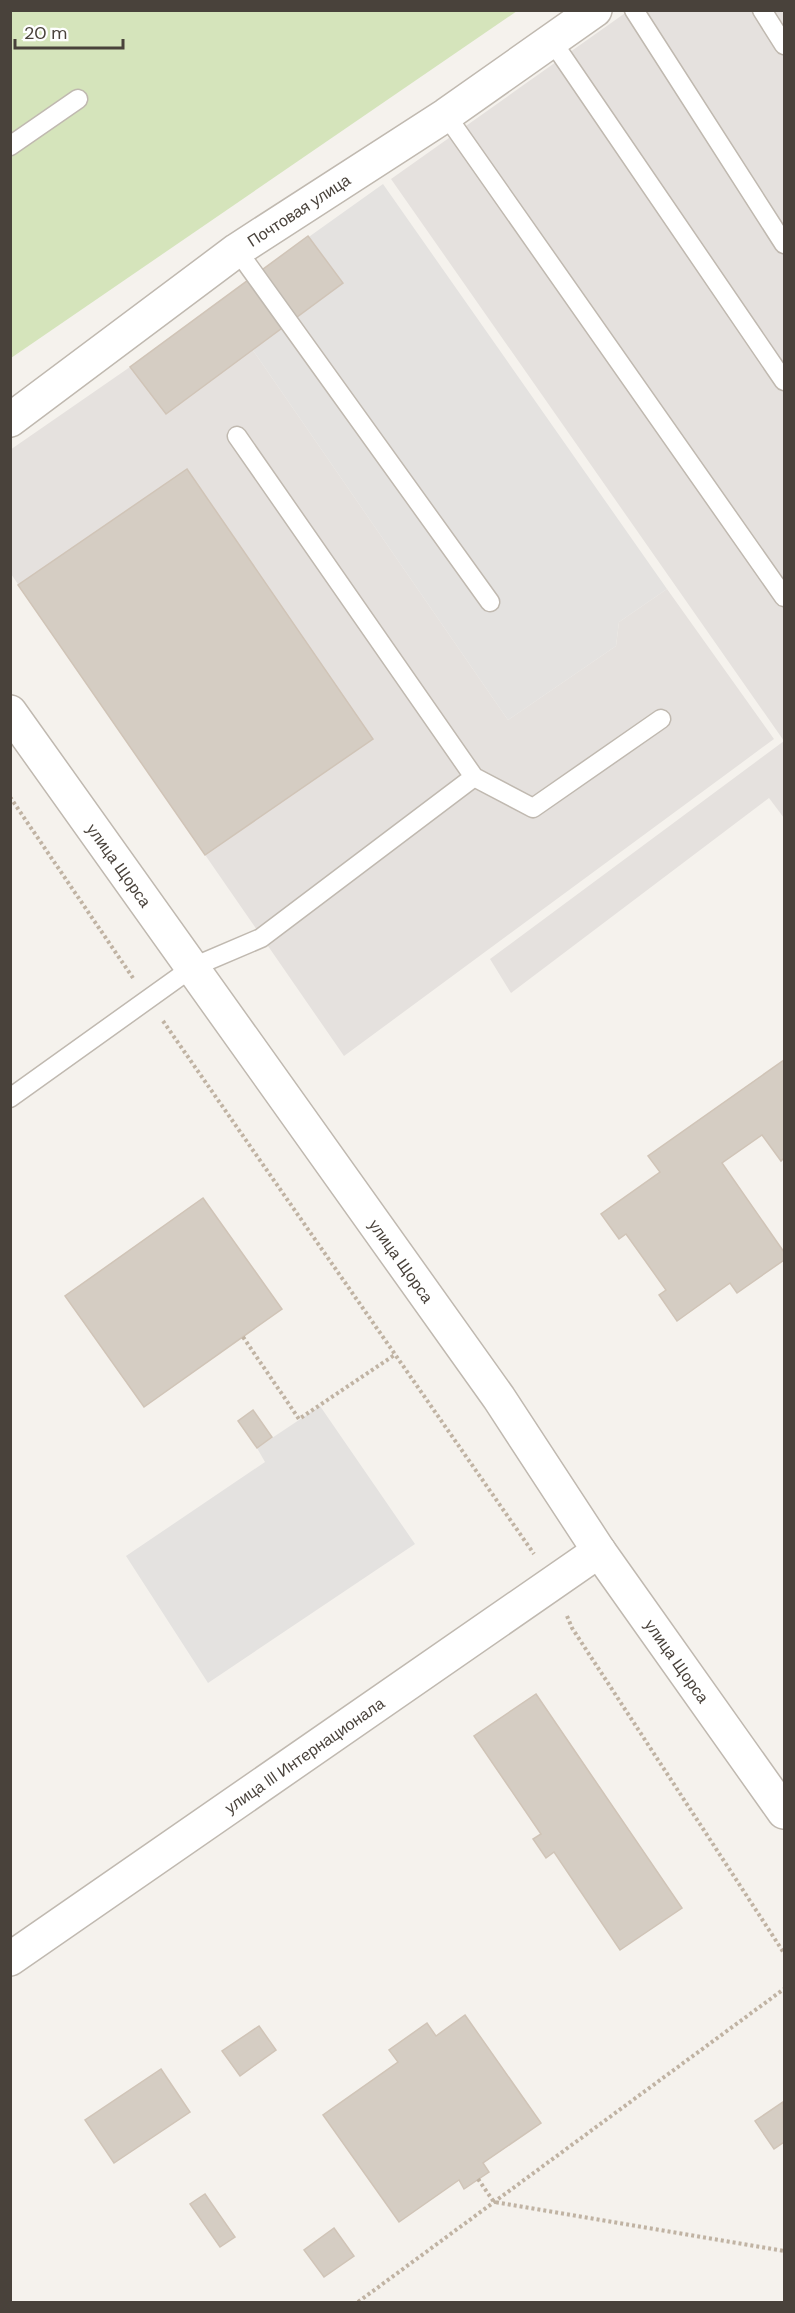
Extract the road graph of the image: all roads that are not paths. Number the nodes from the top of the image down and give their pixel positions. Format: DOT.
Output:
graph roads {
  1 [pos="595,10"];
  2 [pos="634,10"];
  3 [pos="762,10"];
  4 [pos="552,41"];
  5 [pos="784,45"];
  6 [pos="78,99"];
  7 [pos="446,115"];
  8 [pos="10,146"];
  9 [pos="784,244"];
  10 [pos="237,250"];
  11 [pos="784,381"];
  12 [pos="10,420"];
  13 [pos="237,436"];
  14 [pos="784,597"];
  15 [pos="490,602"];
  16 [pos="10,712"];
  17 [pos="661,719"];
  18 [pos="474,777"];
  19 [pos="193,967"];
  20 [pos="10,1098"];
  21 [pos="599,1551"];
  22 [pos="784,1812"];
  23 [pos="10,1959"];
  1 -- 4 [label="street, Почтовая улица"];
  2 -- 9 [label="lane"];
  3 -- 5 [label="lane"];
  4 -- 7 [label="street, Почтовая улица"];
  4 -- 11 [label="lane"];
  6 -- 8 [label="lane"];
  7 -- 10 [label="street, Почтовая улица"];
  7 -- 14 [label="lane"];
  10 -- 12 [label="street, Почтовая улица"];
  10 -- 15 [label="lane"];
  13 -- 18 [label="lane"];
  16 -- 19 [label="street, улица Щорса"];
  17 -- 18 [label="lane"];
  18 -- 19 [label="lane"];
  19 -- 20 [label="lane"];
  19 -- 21 [label="street, улица Щорса"];
  21 -- 22 [label="street, улица Щорса"];
  21 -- 23 [label="street, улица III Интернационала"];
}
